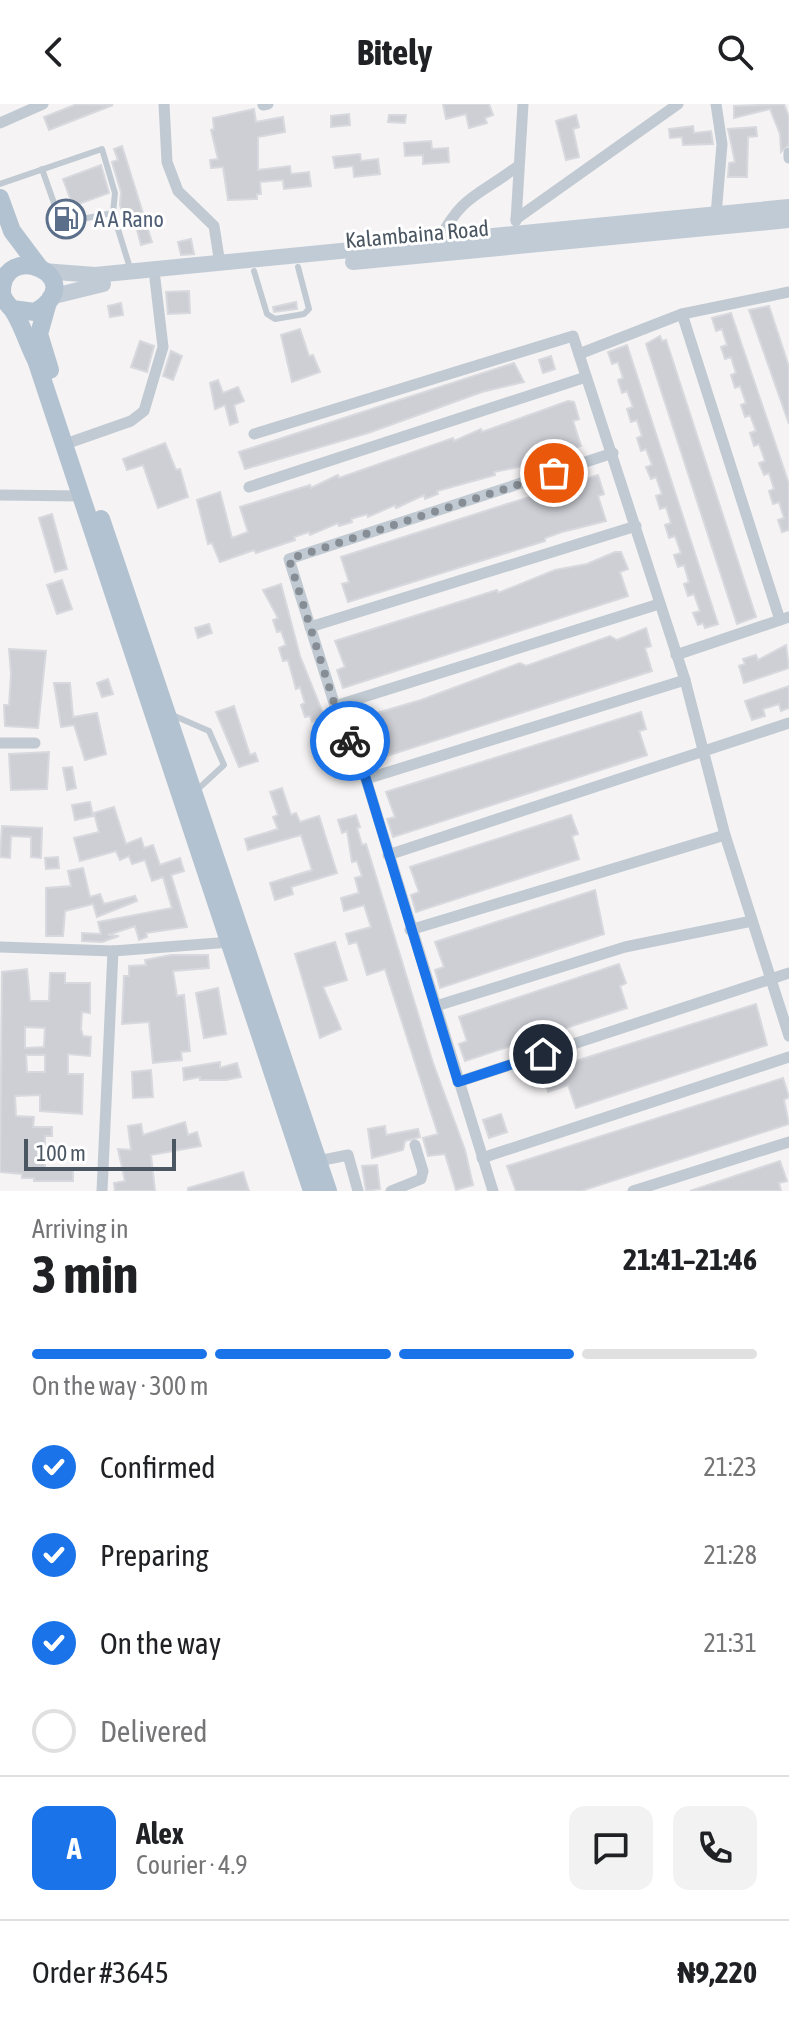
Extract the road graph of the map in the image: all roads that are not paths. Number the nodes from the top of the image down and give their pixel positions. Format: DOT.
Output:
graph roads {
  1 [pos="43,104"];
  2 [pos="164,104"];
  3 [pos="523,104"];
  4 [pos="678,104"];
  5 [pos="716,104"];
  6 [pos="0,123"];
  7 [pos="518,166"];
  8 [pos="42,169"];
  9 [pos="0,184"];
  10 [pos="0,198"];
  11 [pos="789,207"];
  12 [pos="113,213"];
  13 [pos="716,215"];
  14 [pos="789,220"];
  15 [pos="516,226"];
  16 [pos="438,242"];
  17 [pos="220,264"];
  18 [pos="298,267"];
  19 [pos="41,269"];
  20 [pos="131,271"];
  21 [pos="254,271"];
  22 [pos="2,277"];
  23 [pos="155,279"];
  24 [pos="789,292"];
  25 [pos="49,300"];
  26 [pos="7,307"];
  27 [pos="682,314"];
  28 [pos="579,354"];
  29 [pos="586,377"];
  30 [pos="254,434"];
  31 [pos="74,441"];
  32 [pos="613,453"];
  33 [pos="249,487"];
  34 [pos="0,495"];
  35 [pos="81,496"];
  36 [pos="636,526"];
  37 [pos="659,604"];
  38 [pos="784,619"];
  39 [pos="310,627"];
  40 [pos="676,655"];
  41 [pos="685,680"];
  42 [pos="335,706"];
  43 [pos="168,713"];
  44 [pos="789,723"];
  45 [pos="0,743"];
  46 [pos="35,743"];
  47 [pos="701,754"];
  48 [pos="366,779"];
  49 [pos="194,792"];
  50 [pos="725,835"];
  51 [pos="388,855"];
  52 [pos="752,921"];
  53 [pos="410,930"];
  54 [pos="231,942"];
  55 [pos="0,947"];
  56 [pos="113,951"];
  57 [pos="789,973"];
  58 [pos="768,979"];
  59 [pos="436,1006"];
  60 [pos="789,1036"];
  61 [pos="789,1057"];
  62 [pos="458,1082"];
  63 [pos="789,1142"];
  64 [pos="415,1145"];
  65 [pos="482,1158"];
  66 [pos="318,1161"];
  67 [pos="102,1191"];
  68 [pos="312,1191"];
  69 [pos="328,1191"];
  70 [pos="358,1191"];
  71 [pos="391,1191"];
  72 [pos="493,1191"];
  73 [pos="633,1191"];
  1 -- 6 [label="street"];
  2 -- 17 [label="street"];
  3 -- 7 [label="street"];
  4 -- 15 [label="street"];
  5 -- 13 [label="street"];
  7 -- 15 [label="street"];
  7 -- 16 [label="street"];
  8 -- 9 [label="lane"];
  8 -- 12 [label="lane"];
  8 -- 12 [label="lane"];
  10 -- 19 [label="main road"];
  11 -- 13 [label="main road, Kalambaina Road"];
  12 -- 20 [label="lane"];
  13 -- 15 [label="main road, Kalambaina Road"];
  14 -- 18 [label="main road, Kalambaina Road"];
  15 -- 16 [label="main road, Kalambaina Road"];
  16 -- 17 [label="main road, Kalambaina Road"];
  17 -- 20 [label="main road, Kalambaina Road"];
  18 -- 21 [label="main road, Kalambaina Road"];
  18 -- 21 [label="lane"];
  19 -- 20 [label="main road, Kalambaina Road"];
  19 -- 22 [label="main road"];
  19 -- 25 [label="main road"];
  21 -- 23 [label="main road, Kalambaina Road"];
  22 -- 26 [label="main road"];
  23 -- 25 [label="main road, Kalambaina Road"];
  23 -- 31 [label="street"];
  24 -- 27 [label="street"];
  25 -- 26 [label="main road"];
  25 -- 31 [label="main road"];
  26 -- 35 [label="main road"];
  27 -- 28 [label="street"];
  27 -- 38 [label="street"];
  28 -- 29 [label="street"];
  28 -- 30 [label="street"];
  29 -- 32 [label="street"];
  29 -- 33 [label="street"];
  31 -- 43 [label="main road"];
  32 -- 36 [label="street"];
  32 -- 39 [label="street"];
  34 -- 35 [label="street"];
  35 -- 54 [label="main road"];
  36 -- 37 [label="street"];
  36 -- 39 [label="street"];
  37 -- 40 [label="street"];
  37 -- 42 [label="street"];
  38 -- 40 [label="street"];
  39 -- 42 [label="street"];
  40 -- 41 [label="street"];
  41 -- 47 [label="street"];
  41 -- 48 [label="street"];
  42 -- 48 [label="street"];
  43 -- 49 [label="main road"];
  43 -- 49 [label="lane"];
  44 -- 47 [label="street"];
  45 -- 46 [label="street"];
  47 -- 50 [label="street"];
  47 -- 51 [label="street"];
  48 -- 51 [label="street"];
  49 -- 66 [label="main road"];
  50 -- 52 [label="street"];
  50 -- 53 [label="street"];
  51 -- 53 [label="street"];
  52 -- 58 [label="street"];
  52 -- 59 [label="street"];
  53 -- 59 [label="street"];
  54 -- 56 [label="street"];
  54 -- 68 [label="main road"];
  55 -- 56 [label="street"];
  56 -- 67 [label="street"];
  57 -- 58 [label="street"];
  58 -- 60 [label="street"];
  58 -- 62 [label="street"];
  59 -- 62 [label="street"];
  61 -- 65 [label="street"];
  62 -- 65 [label="street"];
  63 -- 73 [label="street"];
  64 -- 71 [label="street"];
  65 -- 72 [label="street"];
  66 -- 69 [label="main road"];
  66 -- 70 [label="street"];
}
